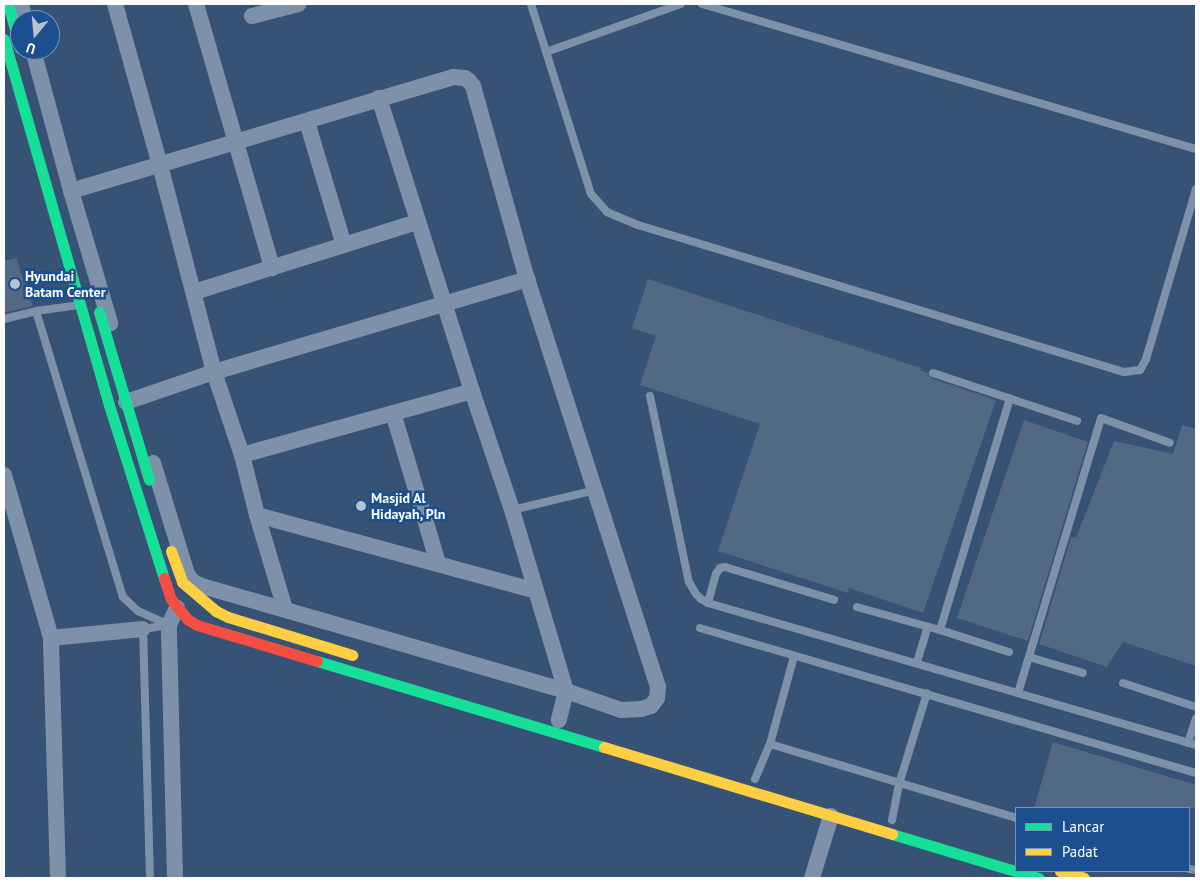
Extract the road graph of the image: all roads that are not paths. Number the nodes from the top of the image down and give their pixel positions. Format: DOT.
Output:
graph roads {
  1 [pos="114,4"];
  2 [pos="196,4"];
  3 [pos="298,4"];
  4 [pos="531,4"];
  5 [pos="682,4"];
  6 [pos="702,4"];
  7 [pos="252,16"];
  8 [pos="546,52"];
  9 [pos="17,60"];
  10 [pos="21,60"];
  11 [pos="15,76"];
  12 [pos="379,98"];
  13 [pos="307,122"];
  14 [pos="235,141"];
  15 [pos="1196,149"];
  16 [pos="160,165"];
  17 [pos="1196,189"];
  18 [pos="71,191"];
  19 [pos="418,222"];
  20 [pos="344,245"];
  21 [pos="272,268"];
  22 [pos="527,279"];
  23 [pos="194,292"];
  24 [pos="444,304"];
  25 [pos="80,305"];
  26 [pos="36,311"];
  27 [pos="4,319"];
  28 [pos="214,372"];
  29 [pos="933,373"];
  30 [pos="472,391"];
  31 [pos="650,396"];
  32 [pos="1010,398"];
  33 [pos="129,401"];
  34 [pos="393,413"];
  35 [pos="1077,421"];
  36 [pos="1170,443"];
  37 [pos="242,455"];
  38 [pos="4,475"];
  39 [pos="596,490"];
  40 [pos="512,510"];
  41 [pos="257,515"];
  42 [pos="438,564"];
  43 [pos="536,591"];
  44 [pos="834,600"];
  45 [pos="708,603"];
  46 [pos="857,607"];
  47 [pos="177,608"];
  48 [pos="285,609"];
  49 [pos="170,624"];
  50 [pos="928,627"];
  51 [pos="700,628"];
  52 [pos="143,629"];
  53 [pos="940,630"];
  54 [pos="51,638"];
  55 [pos="1009,652"];
  56 [pos="794,656"];
  57 [pos="1029,657"];
  58 [pos="359,658"];
  59 [pos="917,662"];
  60 [pos="1083,673"];
  61 [pos="1123,683"];
  62 [pos="566,691"];
  63 [pos="469,692"];
  64 [pos="1018,693"];
  65 [pos="927,694"];
  66 [pos="465,705"];
  67 [pos="1196,707"];
  68 [pos="1196,718"];
  69 [pos="559,720"];
  70 [pos="770,744"];
  71 [pos="1192,744"];
  72 [pos="1196,773"];
  73 [pos="755,779"];
  74 [pos="899,784"];
  75 [pos="831,816"];
  76 [pos="1015,818"];
  77 [pos="892,820"];
  78 [pos="1015,871"];
  79 [pos="1020,872"];
  80 [pos="1063,872"];
  81 [pos="58,878"];
  82 [pos="150,878"];
  83 [pos="175,878"];
  84 [pos="812,878"];
  85 [pos="1040,878"];
  86 [pos="1084,878"];
  1 -- 16 [label="street"];
  2 -- 14 [label="street"];
  3 -- 7 [label="street"];
  4 -- 8 [label="lane"];
  5 -- 8 [label="lane"];
  6 -- 15 [label="lane"];
  8 -- 17 [label="lane"];
  9 -- 11 [label="main road"];
  10 -- 18 [label="street"];
  11 -- 25 [label="main road"];
  11 -- 33 [label="main road"];
  12 -- 13 [label="street"];
  12 -- 19 [label="street"];
  12 -- 22 [label="street"];
  13 -- 14 [label="street"];
  13 -- 20 [label="street"];
  14 -- 16 [label="street"];
  14 -- 21 [label="street"];
  16 -- 18 [label="street"];
  16 -- 23 [label="street"];
  18 -- 33 [label="street"];
  19 -- 20 [label="street"];
  19 -- 24 [label="street"];
  20 -- 21 [label="street"];
  21 -- 23 [label="street"];
  22 -- 24 [label="street"];
  22 -- 39 [label="street"];
  23 -- 28 [label="street"];
  24 -- 28 [label="street"];
  24 -- 30 [label="street"];
  25 -- 26 [label="lane"];
  25 -- 47 [label="main road"];
  26 -- 27 [label="lane"];
  26 -- 49 [label="lane"];
  28 -- 33 [label="street"];
  28 -- 37 [label="street"];
  29 -- 32 [label="lane"];
  30 -- 34 [label="street"];
  30 -- 40 [label="street"];
  31 -- 45 [label="lane"];
  32 -- 35 [label="lane"];
  32 -- 53 [label="lane"];
  33 -- 48 [label="street"];
  33 -- 58 [label="main road"];
  34 -- 37 [label="street"];
  34 -- 42 [label="street"];
  36 -- 57 [label="lane"];
  37 -- 41 [label="street"];
  38 -- 54 [label="street"];
  39 -- 40 [label="lane"];
  39 -- 62 [label="street"];
  40 -- 43 [label="street"];
  41 -- 42 [label="street"];
  41 -- 48 [label="street"];
  42 -- 43 [label="street"];
  43 -- 62 [label="street"];
  44 -- 45 [label="lane"];
  45 -- 59 [label="lane"];
  46 -- 50 [label="lane"];
  47 -- 49 [label="street"];
  47 -- 66 [label="main road"];
  48 -- 62 [label="street"];
  49 -- 52 [label="lane"];
  49 -- 83 [label="street"];
  50 -- 53 [label="lane"];
  50 -- 59 [label="lane"];
  51 -- 56 [label="lane"];
  52 -- 54 [label="street"];
  52 -- 82 [label="lane"];
  53 -- 55 [label="lane"];
  54 -- 81 [label="street"];
  56 -- 65 [label="lane"];
  56 -- 70 [label="lane"];
  57 -- 60 [label="lane"];
  57 -- 64 [label="lane"];
  59 -- 64 [label="lane"];
  61 -- 67 [label="lane"];
  62 -- 69 [label="street"];
  63 -- 66 [label="main road"];
  64 -- 71 [label="lane"];
  65 -- 72 [label="lane"];
  65 -- 74 [label="lane"];
  66 -- 75 [label="main road"];
  68 -- 71 [label="lane"];
  70 -- 73 [label="lane"];
  70 -- 74 [label="lane"];
  74 -- 76 [label="lane"];
  74 -- 77 [label="lane"];
  75 -- 78 [label="main road"];
  75 -- 84 [label="street"];
  79 -- 85 [label="main road"];
  80 -- 86 [label="main road"];
}
